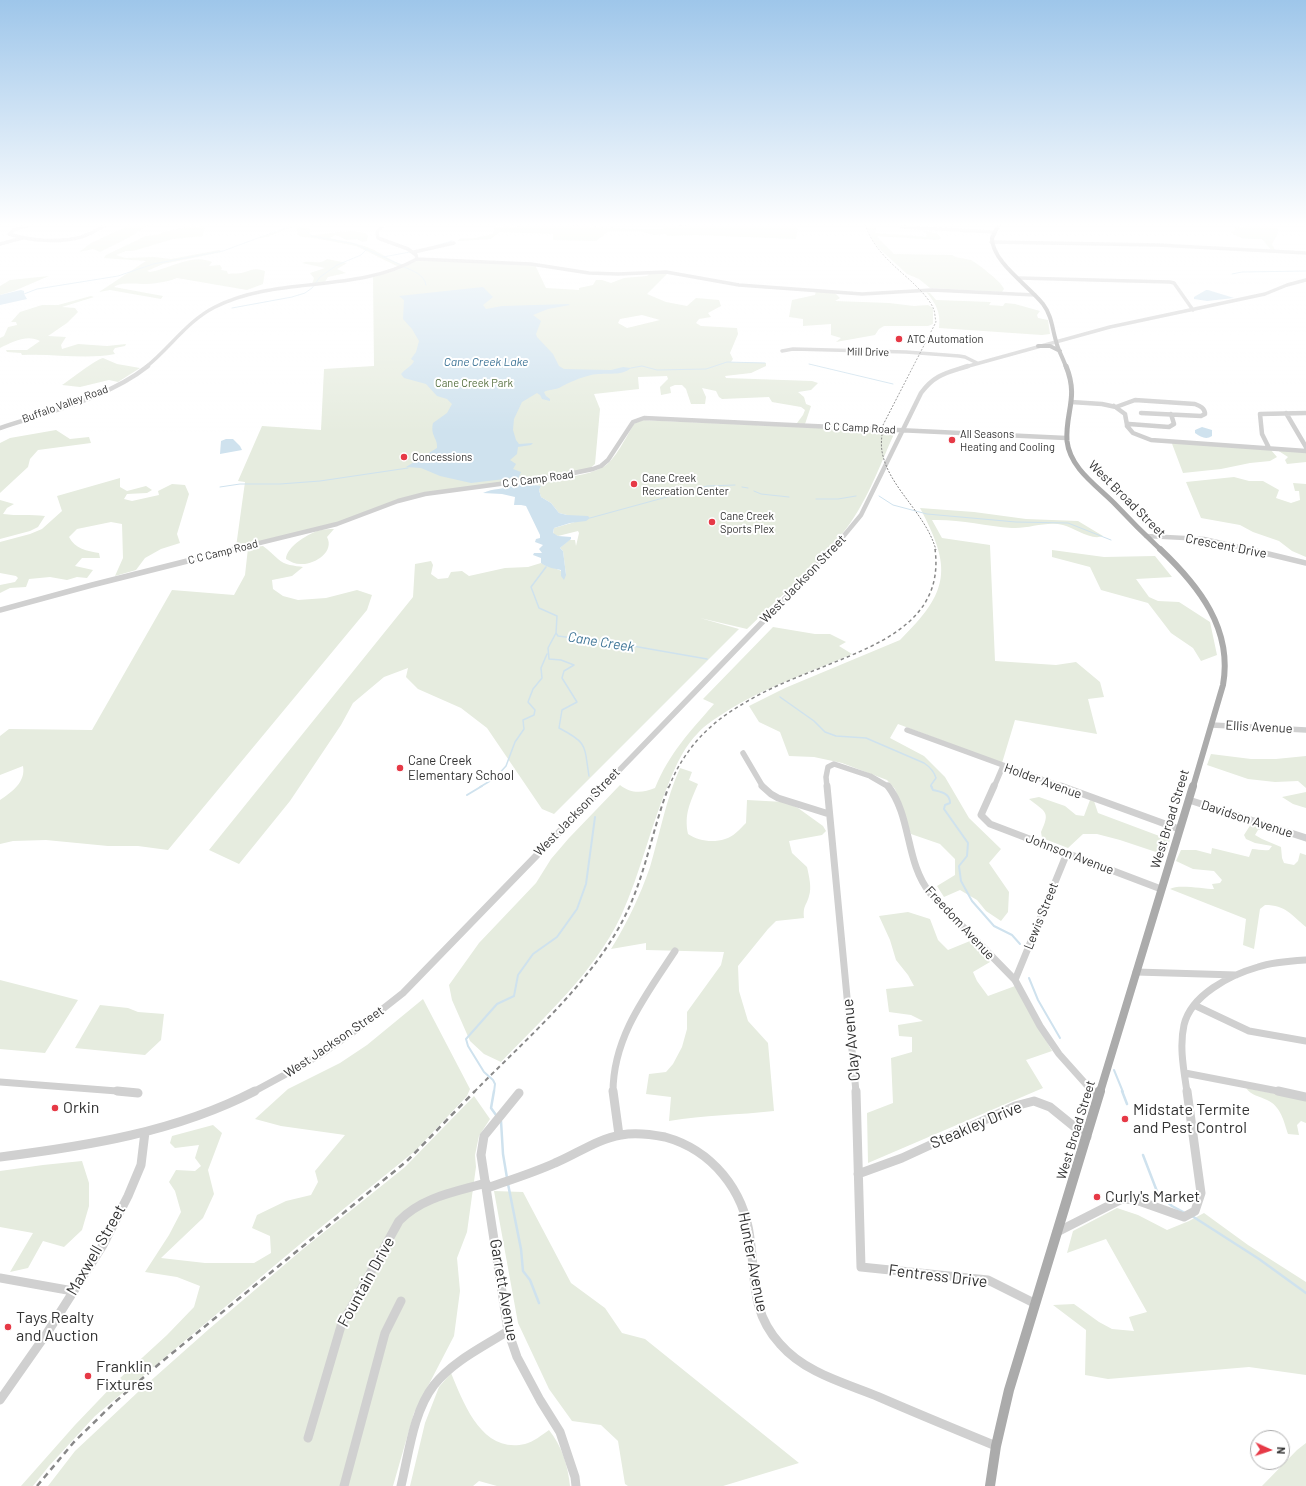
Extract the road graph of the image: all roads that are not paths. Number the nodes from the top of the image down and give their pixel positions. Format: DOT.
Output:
graph roads {
  1 [pos="258,293"];
  2 [pos="853,293"];
  3 [pos="873,293"];
  4 [pos="1001,293"];
  5 [pos="1181,293"];
  6 [pos="1267,293"];
  7 [pos="1035,295"];
  8 [pos="1193,310"];
  9 [pos="1056,341"];
  10 [pos="1038,346"];
  11 [pos="782,350"];
  12 [pos="1060,351"];
  13 [pos="977,363"];
  14 [pos="1071,402"];
  15 [pos="1114,406"];
  16 [pos="1141,413"];
  17 [pos="1286,413"];
  18 [pos="1306,413"];
  19 [pos="1171,414"];
  20 [pos="1127,424"];
  21 [pos="0,428"];
  22 [pos="903,430"];
  23 [pos="1066,438"];
  24 [pos="1306,447"];
  25 [pos="1269,448"];
  26 [pos="1306,451"];
  27 [pos="1146,536"];
  28 [pos="1306,564"];
  29 [pos="0,610"];
  30 [pos="1212,725"];
  31 [pos="907,730"];
  32 [pos="1306,730"];
  33 [pos="743,753"];
  34 [pos="1003,766"];
  35 [pos="828,767"];
  36 [pos="1188,800"];
  37 [pos="829,814"];
  38 [pos="1179,830"];
  39 [pos="1306,838"];
  40 [pos="1067,853"];
  41 [pos="1161,890"];
  42 [pos="675,951"];
  43 [pos="1306,960"];
  44 [pos="1136,972"];
  45 [pos="1236,975"];
  46 [pos="1016,980"];
  47 [pos="1194,1004"];
  48 [pos="1306,1041"];
  49 [pos="1185,1073"];
  50 [pos="0,1082"];
  51 [pos="519,1093"];
  52 [pos="138,1094"];
  53 [pos="1098,1097"];
  54 [pos="1306,1097"];
  55 [pos="144,1132"];
  56 [pos="619,1135"];
  57 [pos="1087,1137"];
  58 [pos="0,1157"];
  59 [pos="858,1174"];
  60 [pos="487,1186"];
  61 [pos="1057,1232"];
  62 [pos="861,1267"];
  63 [pos="0,1278"];
  64 [pos="73,1291"];
  65 [pos="401,1301"];
  66 [pos="1034,1303"];
  67 [pos="508,1331"];
  68 [pos="0,1400"];
  69 [pos="308,1438"];
  70 [pos="996,1446"];
  71 [pos="344,1486"];
  72 [pos="401,1486"];
  73 [pos="576,1486"];
  74 [pos="990,1486"];
  1 -- 21 [label="street, Buffalo Valley Road"];
  2 -- 3 [label="street"];
  4 -- 7 [label="street"];
  5 -- 8 [label="street"];
  6 -- 8 [label="street, West Jackson Street"];
  7 -- 9 [label="main road, West Broad Street"];
  8 -- 9 [label="street, West Jackson Street"];
  9 -- 10 [label="street, West Jackson Street"];
  9 -- 12 [label="main road, West Broad Street"];
  10 -- 12 [label="main road"];
  10 -- 13 [label="street, West Jackson Street"];
  11 -- 13 [label="street, Mill Drive"];
  12 -- 14 [label="main road, West Broad Street"];
  13 -- 22 [label="street, West Jackson Street"];
  14 -- 15 [label="street"];
  14 -- 23 [label="main road, West Broad Street"];
  15 -- 19 [label="street"];
  15 -- 20 [label="street"];
  16 -- 19 [label="street"];
  17 -- 18 [label="street"];
  17 -- 24 [label="street"];
  17 -- 25 [label="street"];
  19 -- 20 [label="street"];
  20 -- 25 [label="street"];
  22 -- 23 [label="street, C C Camp Road"];
  22 -- 29 [label="street, C C Camp Road"];
  22 -- 55 [label="street, West Jackson Street"];
  23 -- 27 [label="main road, West Broad Street"];
  25 -- 26 [label="street"];
  27 -- 28 [label="street, Crescent Drive"];
  27 -- 30 [label="main road, West Broad Street"];
  30 -- 32 [label="street, Ellis Avenue"];
  30 -- 36 [label="main road, West Broad Street"];
  31 -- 34 [label="street, Holder Avenue"];
  33 -- 37 [label="street"];
  34 -- 38 [label="street, Holder Avenue"];
  34 -- 40 [label="street, Johnson Avenue"];
  35 -- 37 [label="street, Clay Avenue"];
  35 -- 46 [label="street, Freedom Avenue"];
  36 -- 38 [label="main road, West Broad Street"];
  36 -- 39 [label="street, Davidson Avenue"];
  37 -- 59 [label="street, Clay Avenue"];
  38 -- 41 [label="main road, West Broad Street"];
  40 -- 41 [label="street, Johnson Avenue"];
  40 -- 46 [label="street, Lewis Street"];
  41 -- 44 [label="main road, West Broad Street"];
  42 -- 56 [label="street"];
  43 -- 45 [label="street"];
  44 -- 45 [label="street"];
  44 -- 53 [label="main road, West Broad Street"];
  45 -- 47 [label="street"];
  46 -- 53 [label="street, Freedom Avenue"];
  47 -- 48 [label="street"];
  47 -- 49 [label="street"];
  49 -- 54 [label="street"];
  49 -- 61 [label="street"];
  50 -- 52 [label="street"];
  51 -- 60 [label="street, Garrett Avenue"];
  53 -- 57 [label="main road, West Broad Street"];
  55 -- 58 [label="street, West Jackson Street"];
  55 -- 64 [label="street, Maxwell Street"];
  56 -- 60 [label="street, Hunter Avenue"];
  56 -- 70 [label="street, Hunter Avenue"];
  57 -- 59 [label="street, Steakley Drive"];
  57 -- 61 [label="main road, West Broad Street"];
  59 -- 62 [label="street, Clay Avenue"];
  60 -- 67 [label="street, Garrett Avenue"];
  60 -- 69 [label="street, Fountain Drive"];
  61 -- 66 [label="main road, West Broad Street"];
  62 -- 66 [label="street, Fentress Drive"];
  63 -- 64 [label="street"];
  64 -- 68 [label="street, Maxwell Street"];
  65 -- 71 [label="street"];
  66 -- 70 [label="main road, West Broad Street"];
  67 -- 72 [label="street"];
  67 -- 73 [label="street, Garrett Avenue"];
  70 -- 74 [label="main road, West Broad Street"];
}
